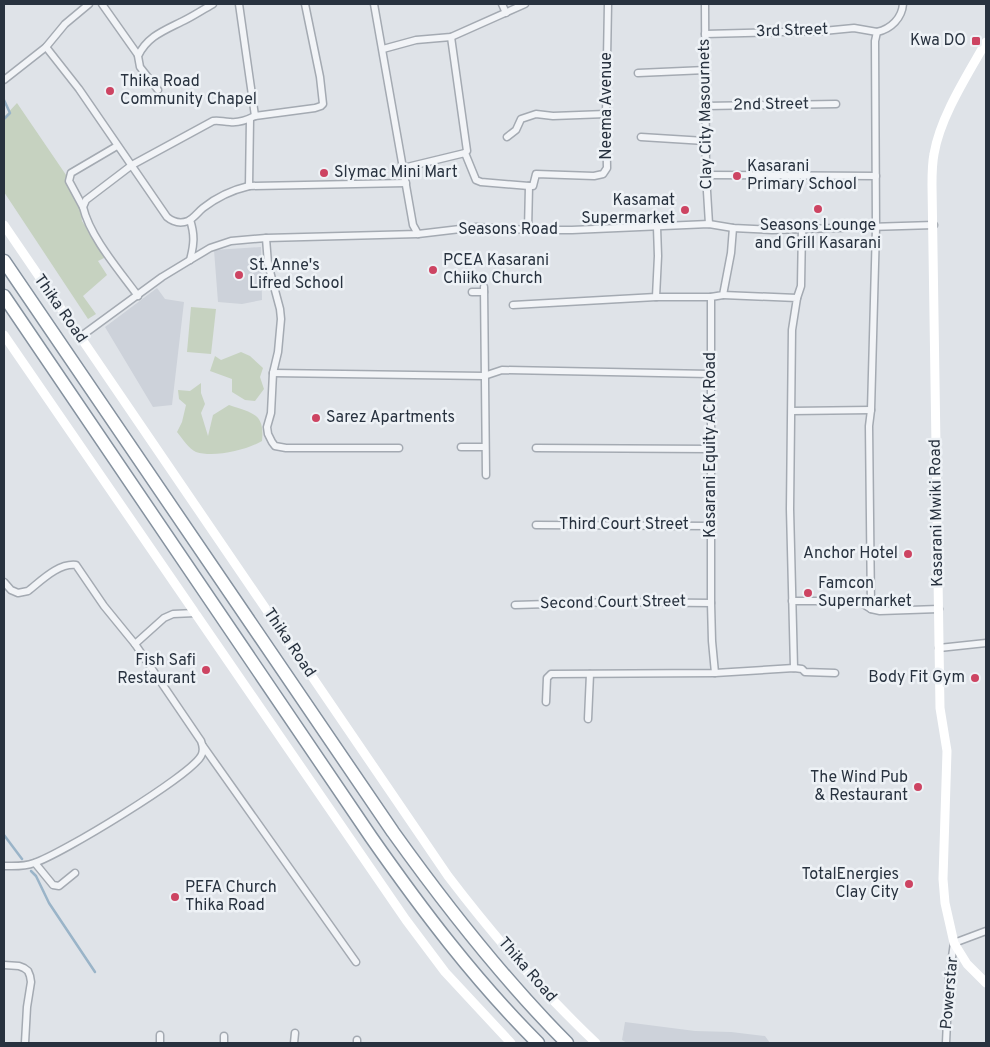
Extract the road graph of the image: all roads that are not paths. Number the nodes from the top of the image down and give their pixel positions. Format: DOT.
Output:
graph roads {
  1 [pos="89,4"];
  2 [pos="102,4"];
  3 [pos="213,4"];
  4 [pos="239,4"];
  5 [pos="306,4"];
  6 [pos="374,4"];
  7 [pos="502,4"];
  8 [pos="525,4"];
  9 [pos="608,4"];
  10 [pos="705,4"];
  11 [pos="903,4"];
  12 [pos="506,13"];
  13 [pos="877,32"];
  14 [pos="705,34"];
  15 [pos="451,37"];
  16 [pos="986,42"];
  17 [pos="46,47"];
  18 [pos="383,49"];
  19 [pos="138,55"];
  20 [pos="983,56"];
  21 [pos="706,70"];
  22 [pos="638,73"];
  23 [pos="4,80"];
  24 [pos="158,90"];
  25 [pos="836,104"];
  26 [pos="705,106"];
  27 [pos="606,114"];
  28 [pos="252,118"];
  29 [pos="641,137"];
  30 [pos="507,138"];
  31 [pos="705,141"];
  32 [pos="118,146"];
  33 [pos="465,153"];
  34 [pos="132,165"];
  35 [pos="403,168"];
  36 [pos="706,175"];
  37 [pos="876,176"];
  38 [pos="406,183"];
  39 [pos="249,186"];
  40 [pos="529,186"];
  41 [pos="82,206"];
  42 [pos="190,220"];
  43 [pos="709,224"];
  44 [pos="4,225"];
  45 [pos="934,225"];
  46 [pos="657,227"];
  47 [pos="732,228"];
  48 [pos="802,228"];
  49 [pos="876,228"];
  50 [pos="528,230"];
  51 [pos="418,234"];
  52 [pos="266,238"];
  53 [pos="190,260"];
  54 [pos="4,261"];
  55 [pos="472,292"];
  56 [pos="723,295"];
  57 [pos="4,296"];
  58 [pos="138,296"];
  59 [pos="656,297"];
  60 [pos="711,297"];
  61 [pos="797,298"];
  62 [pos="513,305"];
  63 [pos="4,335"];
  64 [pos="80,337"];
  65 [pos="273,372"];
  66 [pos="710,374"];
  67 [pos="484,376"];
  68 [pos="871,410"];
  69 [pos="792,411"];
  70 [pos="461,447"];
  71 [pos="485,447"];
  72 [pos="399,448"];
  73 [pos="536,448"];
  74 [pos="712,449"];
  75 [pos="486,475"];
  76 [pos="536,525"];
  77 [pos="712,526"];
  78 [pos="4,582"];
  79 [pos="792,602"];
  80 [pos="711,603"];
  81 [pos="515,605"];
  82 [pos="939,608"];
  83 [pos="871,609"];
  84 [pos="195,613"];
  85 [pos="135,644"];
  86 [pos="986,644"];
  87 [pos="939,648"];
  88 [pos="794,668"];
  89 [pos="715,673"];
  90 [pos="835,673"];
  91 [pos="590,674"];
  92 [pos="546,702"];
  93 [pos="588,719"];
  94 [pos="203,746"];
  95 [pos="35,863"];
  96 [pos="4,866"];
  97 [pos="75,874"];
  98 [pos="986,931"];
  99 [pos="954,943"];
  100 [pos="356,962"];
  101 [pos="4,965"];
  102 [pos="986,983"];
  103 [pos="295,1032"];
  104 [pos="160,1035"];
  105 [pos="224,1036"];
  106 [pos="25,1043"];
  107 [pos="160,1043"];
  108 [pos="224,1043"];
  109 [pos="294,1043"];
  110 [pos="511,1043"];
  111 [pos="538,1043"];
  112 [pos="567,1043"];
  113 [pos="596,1043"];
  114 [pos="946,1043"];
  1 -- 17 [label="street"];
  2 -- 19 [label="street"];
  3 -- 19 [label="street"];
  4 -- 28 [label="street"];
  5 -- 28 [label="street"];
  6 -- 18 [label="street"];
  7 -- 12 [label="street"];
  8 -- 12 [label="street"];
  9 -- 27 [label="street, Neema Avenue"];
  10 -- 14 [label="street, Clay City Masournets"];
  11 -- 13 [label="street"];
  12 -- 15 [label="street"];
  13 -- 14 [label="street, 3rd Street"];
  13 -- 37 [label="street"];
  14 -- 21 [label="street, Clay City Masournets"];
  15 -- 18 [label="street"];
  15 -- 33 [label="street"];
  16 -- 20 [label="main road, Kasarani Mwiki Road"];
  17 -- 23 [label="street"];
  17 -- 32 [label="street"];
  18 -- 35 [label="street"];
  19 -- 24 [label="street"];
  20 -- 45 [label="main road, Kasarani Mwiki Road"];
  21 -- 22 [label="street"];
  21 -- 26 [label="street, Clay City Masournets"];
  25 -- 26 [label="street, 2nd Street"];
  26 -- 31 [label="street, Clay City Masournets"];
  27 -- 30 [label="street"];
  27 -- 40 [label="street, Neema Avenue"];
  28 -- 34 [label="street"];
  28 -- 39 [label="street"];
  29 -- 31 [label="street"];
  31 -- 36 [label="street, Clay City Masournets"];
  32 -- 34 [label="street"];
  32 -- 41 [label="street"];
  33 -- 35 [label="street"];
  33 -- 40 [label="street"];
  34 -- 41 [label="street"];
  34 -- 42 [label="street"];
  35 -- 38 [label="street"];
  36 -- 37 [label="street"];
  36 -- 43 [label="street, Clay City Masournets"];
  37 -- 49 [label="street"];
  38 -- 39 [label="street"];
  38 -- 51 [label="street"];
  39 -- 42 [label="street"];
  40 -- 50 [label="street"];
  41 -- 58 [label="street"];
  42 -- 53 [label="street"];
  43 -- 46 [label="street, Seasons Road"];
  43 -- 47 [label="street, Seasons Road"];
  44 -- 64 [label="main road, Thika Road"];
  45 -- 49 [label="street, Seasons Road"];
  45 -- 82 [label="main road, Kasarani Mwiki Road"];
  46 -- 50 [label="street, Seasons Road"];
  46 -- 59 [label="street"];
  47 -- 48 [label="street, Seasons Road"];
  47 -- 56 [label="street"];
  48 -- 49 [label="street, Seasons Road"];
  48 -- 61 [label="street"];
  49 -- 68 [label="street"];
  50 -- 51 [label="street, Seasons Road"];
  51 -- 52 [label="street, Seasons Road"];
  52 -- 53 [label="street, Seasons Road"];
  52 -- 65 [label="street"];
  53 -- 58 [label="street, Seasons Road"];
  54 -- 112 [label="highway, Thika Road"];
  55 -- 67 [label="street"];
  56 -- 60 [label="street"];
  56 -- 61 [label="street"];
  57 -- 111 [label="highway"];
  58 -- 64 [label="street, Seasons Road"];
  59 -- 60 [label="street"];
  59 -- 62 [label="street"];
  60 -- 66 [label="street, Kasarani Equity ACK Road"];
  61 -- 69 [label="street"];
  63 -- 84 [label="main road"];
  64 -- 113 [label="main road, Thika Road"];
  65 -- 67 [label="street"];
  65 -- 72 [label="street"];
  66 -- 67 [label="street"];
  66 -- 74 [label="street, Kasarani Equity ACK Road"];
  67 -- 71 [label="street"];
  68 -- 69 [label="street"];
  68 -- 83 [label="street"];
  69 -- 79 [label="street"];
  70 -- 71 [label="street"];
  71 -- 75 [label="street"];
  73 -- 74 [label="street"];
  74 -- 77 [label="street, Kasarani Equity ACK Road"];
  76 -- 77 [label="street, Third Court Street"];
  77 -- 80 [label="street, Kasarani Equity ACK Road"];
  78 -- 85 [label="street"];
  79 -- 83 [label="street"];
  79 -- 88 [label="street"];
  80 -- 81 [label="street, Second Court Street"];
  80 -- 89 [label="street, Kasarani Equity ACK Road"];
  82 -- 83 [label="street"];
  82 -- 87 [label="main road, Kasarani Mwiki Road"];
  84 -- 85 [label="street"];
  84 -- 110 [label="main road"];
  85 -- 94 [label="street"];
  86 -- 87 [label="street"];
  87 -- 99 [label="main road, Kasarani Mwiki Road"];
  88 -- 89 [label="street"];
  88 -- 90 [label="street"];
  89 -- 91 [label="street"];
  91 -- 92 [label="street"];
  91 -- 93 [label="street"];
  94 -- 95 [label="street"];
  94 -- 100 [label="street"];
  95 -- 96 [label="street"];
  95 -- 97 [label="street"];
  98 -- 99 [label="street"];
  99 -- 102 [label="main road, Kasarani Mwiki Road"];
  99 -- 114 [label="street, Powerstar"];
  101 -- 106 [label="street"];
  103 -- 109 [label="street"];
  104 -- 107 [label="street"];
  105 -- 108 [label="street"];
}
